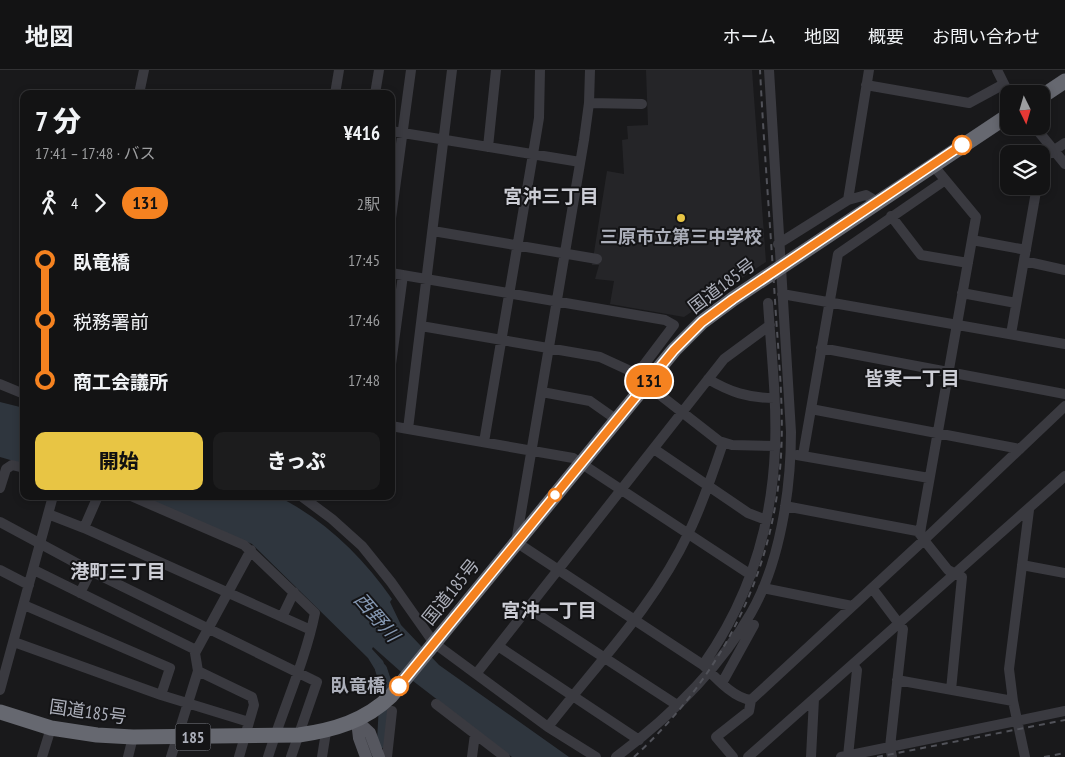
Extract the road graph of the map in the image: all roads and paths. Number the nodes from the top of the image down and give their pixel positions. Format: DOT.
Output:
graph roads {
  1 [pos="144,70"];
  2 [pos="339,70"];
  3 [pos="379,70"];
  4 [pos="411,70"];
  5 [pos="452,70"];
  6 [pos="496,70"];
  7 [pos="540,70"];
  8 [pos="590,70"];
  9 [pos="769,70"];
  10 [pos="869,70"];
  11 [pos="997,70"];
  12 [pos="1065,81"];
  13 [pos="1004,84"];
  14 [pos="866,85"];
  15 [pos="140,90"];
  16 [pos="336,90"];
  17 [pos="376,90"];
  18 [pos="1050,90"];
  19 [pos="589,104"];
  20 [pos="642,104"];
  21 [pos="1000,121"];
  22 [pos="1000,130"];
  23 [pos="395,132"];
  24 [pos="403,133"];
  25 [pos="1042,135"];
  26 [pos="445,140"];
  27 [pos="1065,143"];
  28 [pos="488,147"];
  29 [pos="1054,150"];
  30 [pos="1050,153"];
  31 [pos="533,154"];
  32 [pos="580,162"];
  33 [pos="1065,164"];
  34 [pos="940,175"];
  35 [pos="395,190"];
  36 [pos="1035,195"];
  37 [pos="848,200"];
  38 [pos="876,202"];
  39 [pos="891,216"];
  40 [pos="433,231"];
  41 [pos="972,240"];
  42 [pos="778,244"];
  43 [pos="519,246"];
  44 [pos="1026,250"];
  45 [pos="564,254"];
  46 [pos="597,259"];
  47 [pos="1024,261"];
  48 [pos="968,263"];
  49 [pos="780,267"];
  50 [pos="1065,270"];
  51 [pos="395,273"];
  52 [pos="403,274"];
  53 [pos="427,278"];
  54 [pos="510,292"];
  55 [pos="962,293"];
  56 [pos="782,294"];
  57 [pos="558,300"];
  58 [pos="828,302"];
  59 [pos="768,303"];
  60 [pos="1016,303"];
  61 [pos="770,325"];
  62 [pos="956,325"];
  63 [pos="421,326"];
  64 [pos="395,334"];
  65 [pos="1011,334"];
  66 [pos="502,340"];
  67 [pos="1065,344"];
  68 [pos="549,348"];
  69 [pos="821,348"];
  70 [pos="948,372"];
  71 [pos="642,379"];
  72 [pos="708,379"];
  73 [pos="0,384"];
  74 [pos="20,392"];
  75 [pos="542,392"];
  76 [pos="1065,394"];
  77 [pos="774,398"];
  78 [pos="1065,406"];
  79 [pos="811,409"];
  80 [pos="682,412"];
  81 [pos="617,420"];
  82 [pos="395,427"];
  83 [pos="408,429"];
  84 [pos="937,433"];
  85 [pos="484,442"];
  86 [pos="723,443"];
  87 [pos="776,446"];
  88 [pos="654,449"];
  89 [pos="1020,449"];
  90 [pos="531,450"];
  91 [pos="791,455"];
  92 [pos="803,455"];
  93 [pos="582,463"];
  94 [pos="20,467"];
  95 [pos="1065,476"];
  96 [pos="929,478"];
  97 [pos="708,487"];
  98 [pos="0,488"];
  99 [pos="621,490"];
  100 [pos="52,500"];
  101 [pos="96,500"];
  102 [pos="140,500"];
  103 [pos="307,500"];
  104 [pos="785,506"];
  105 [pos="1029,510"];
  106 [pos="48,514"];
  107 [pos="766,520"];
  108 [pos="0,522"];
  109 [pos="84,528"];
  110 [pos="689,533"];
  111 [pos="922,537"];
  112 [pos="516,542"];
  113 [pos="40,544"];
  114 [pos="251,550"];
  115 [pos="1022,565"];
  116 [pos="0,570"];
  117 [pos="34,570"];
  118 [pos="91,571"];
  119 [pos="557,571"];
  120 [pos="1065,573"];
  121 [pos="957,574"];
  122 [pos="751,575"];
  123 [pos="29,585"];
  124 [pos="763,588"];
  125 [pos="872,588"];
  126 [pos="227,592"];
  127 [pos="294,592"];
  128 [pos="80,593"];
  129 [pos="24,605"];
  130 [pos="852,606"];
  131 [pos="528,608"];
  132 [pos="282,617"];
  133 [pos="633,620"];
  134 [pos="746,622"];
  135 [pos="901,623"];
  136 [pos="208,627"];
  137 [pos="311,630"];
  138 [pos="14,642"];
  139 [pos="498,646"];
  140 [pos="431,647"];
  141 [pos="196,650"];
  142 [pos="605,658"];
  143 [pos="853,665"];
  144 [pos="705,668"];
  145 [pos="198,671"];
  146 [pos="297,672"];
  147 [pos="476,674"];
  148 [pos="897,680"];
  149 [pos="722,683"];
  150 [pos="0,690"];
  151 [pos="950,690"];
  152 [pos="161,695"];
  153 [pos="573,695"];
  154 [pos="814,699"];
  155 [pos="751,700"];
  156 [pos="188,701"];
  157 [pos="1013,701"];
  158 [pos="388,704"];
  159 [pos="436,704"];
  160 [pos="676,705"];
  161 [pos="1065,711"];
  162 [pos="0,712"];
  163 [pos="1018,720"];
  164 [pos="357,721"];
  165 [pos="548,727"];
  166 [pos="51,728"];
  167 [pos="248,729"];
  168 [pos="326,732"];
  169 [pos="476,734"];
  170 [pos="299,735"];
  171 [pos="275,736"];
  172 [pos="133,737"];
  173 [pos="177,737"];
  174 [pos="639,740"];
  175 [pos="891,752"];
  176 [pos="844,756"];
  177 [pos="42,757"];
  178 [pos="128,757"];
  179 [pos="171,757"];
  180 [pos="239,757"];
  181 [pos="268,757"];
  182 [pos="291,757"];
  183 [pos="322,757"];
  184 [pos="366,757"];
  185 [pos="379,757"];
  186 [pos="388,757"];
  187 [pos="472,757"];
  188 [pos="506,757"];
  189 [pos="596,757"];
  190 [pos="616,757"];
  191 [pos="733,757"];
  192 [pos="748,757"];
  193 [pos="811,757"];
  194 [pos="1025,757"];
  1 -- 15 [label="street"];
  2 -- 16 [label="street"];
  3 -- 17 [label="street"];
  4 -- 24 [label="street"];
  5 -- 26 [label="street"];
  6 -- 28 [label="street"];
  7 -- 31 [label="street"];
  8 -- 19 [label="street"];
  9 -- 42 [label="street"];
  10 -- 14 [label="street"];
  11 -- 13 [label="street"];
  12 -- 18 [label="highway"];
  13 -- 14 [label="street"];
  14 -- 37 [label="street"];
  19 -- 20 [label="street"];
  19 -- 32 [label="street"];
  21 -- 38 [label="highway, 国道185号 / 185"];
  22 -- 34 [label="highway, 国道185号 / 185"];
  23 -- 24 [label="street"];
  24 -- 26 [label="street"];
  24 -- 35 [label="street"];
  25 -- 29 [label="street"];
  26 -- 28 [label="street"];
  26 -- 40 [label="street"];
  27 -- 29 [label="street"];
  28 -- 31 [label="street"];
  29 -- 30 [label="street"];
  29 -- 33 [label="street"];
  31 -- 32 [label="street"];
  31 -- 43 [label="street"];
  32 -- 45 [label="street"];
  34 -- 39 [label="street"];
  34 -- 41 [label="street"];
  34 -- 49 [label="highway, 国道185号 / 185"];
  36 -- 44 [label="street"];
  37 -- 38 [label="street"];
  37 -- 42 [label="street"];
  38 -- 49 [label="highway, 国道185号 / 185"];
  39 -- 48 [label="street"];
  39 -- 58 [label="street"];
  40 -- 43 [label="street"];
  40 -- 53 [label="street"];
  41 -- 44 [label="street"];
  41 -- 48 [label="street"];
  42 -- 49 [label="street"];
  43 -- 45 [label="street"];
  43 -- 54 [label="street"];
  44 -- 47 [label="street"];
  45 -- 46 [label="street"];
  45 -- 57 [label="street"];
  47 -- 50 [label="street"];
  47 -- 60 [label="street"];
  48 -- 55 [label="street"];
  49 -- 56 [label="street"];
  49 -- 71 [label="highway, 国道185号 / 185"];
  51 -- 52 [label="street"];
  52 -- 53 [label="street"];
  52 -- 64 [label="street"];
  53 -- 54 [label="street"];
  53 -- 63 [label="street"];
  54 -- 57 [label="street"];
  54 -- 66 [label="street"];
  55 -- 60 [label="street"];
  55 -- 62 [label="street"];
  56 -- 58 [label="street"];
  56 -- 91 [label="street"];
  57 -- 68 [label="street"];
  57 -- 71 [label="street"];
  58 -- 62 [label="street"];
  58 -- 69 [label="street"];
  59 -- 61 [label="street"];
  60 -- 65 [label="street"];
  61 -- 72 [label="street"];
  61 -- 77 [label="street"];
  62 -- 65 [label="street"];
  62 -- 70 [label="street"];
  63 -- 66 [label="street"];
  63 -- 83 [label="street"];
  65 -- 67 [label="street"];
  66 -- 68 [label="street"];
  66 -- 85 [label="street"];
  68 -- 71 [label="street"];
  68 -- 75 [label="street"];
  69 -- 70 [label="street"];
  69 -- 79 [label="street"];
  70 -- 76 [label="street"];
  70 -- 84 [label="street"];
  71 -- 80 [label="street"];
  71 -- 81 [label="highway, 国道185号 / 185"];
  72 -- 77 [label="street"];
  72 -- 80 [label="street"];
  73 -- 74 [label="street"];
  75 -- 81 [label="street"];
  75 -- 90 [label="street"];
  77 -- 87 [label="street"];
  78 -- 89 [label="street"];
  79 -- 84 [label="street"];
  79 -- 92 [label="street"];
  80 -- 86 [label="street"];
  80 -- 88 [label="street"];
  81 -- 93 [label="highway, 国道185号 / 185"];
  82 -- 83 [label="street"];
  83 -- 85 [label="street"];
  84 -- 89 [label="street"];
  84 -- 96 [label="street"];
  85 -- 90 [label="street"];
  86 -- 87 [label="street"];
  86 -- 97 [label="street"];
  87 -- 107 [label="street"];
  88 -- 97 [label="street"];
  88 -- 99 [label="street"];
  89 -- 111 [label="street"];
  90 -- 93 [label="street"];
  90 -- 112 [label="street"];
  91 -- 92 [label="street"];
  91 -- 104 [label="street"];
  92 -- 96 [label="street"];
  93 -- 99 [label="street"];
  93 -- 112 [label="highway, 国道185号 / 185"];
  94 -- 98 [label="street"];
  95 -- 105 [label="street"];
  96 -- 111 [label="street"];
  97 -- 107 [label="street"];
  97 -- 110 [label="street"];
  99 -- 110 [label="street"];
  99 -- 119 [label="street"];
  100 -- 106 [label="street"];
  101 -- 109 [label="street"];
  102 -- 114 [label="street"];
  103 -- 140 [label="street"];
  104 -- 111 [label="street"];
  104 -- 124 [label="street"];
  105 -- 115 [label="street"];
  105 -- 121 [label="street"];
  106 -- 109 [label="street"];
  106 -- 113 [label="street"];
  107 -- 122 [label="street"];
  108 -- 113 [label="street"];
  109 -- 126 [label="street"];
  110 -- 122 [label="street"];
  110 -- 133 [label="street"];
  111 -- 121 [label="street"];
  111 -- 125 [label="street"];
  112 -- 119 [label="street"];
  112 -- 140 [label="highway, 国道185号 / 185"];
  113 -- 117 [label="street"];
  113 -- 118 [label="street"];
  114 -- 126 [label="street"];
  114 -- 127 [label="street"];
  115 -- 120 [label="street"];
  115 -- 157 [label="street"];
  116 -- 123 [label="street"];
  117 -- 123 [label="street"];
  117 -- 128 [label="street"];
  118 -- 128 [label="street"];
  118 -- 136 [label="street"];
  119 -- 131 [label="street"];
  119 -- 133 [label="street"];
  121 -- 135 [label="street"];
  121 -- 151 [label="street"];
  122 -- 144 [label="street"];
  123 -- 129 [label="street"];
  124 -- 130 [label="street"];
  124 -- 134 [label="street"];
  125 -- 130 [label="street"];
  125 -- 135 [label="street"];
  126 -- 132 [label="street"];
  126 -- 136 [label="street"];
  127 -- 132 [label="street"];
  127 -- 137 [label="street"];
  128 -- 141 [label="street"];
  129 -- 138 [label="street"];
  129 -- 152 [label="street"];
  130 -- 155 [label="street"];
  131 -- 139 [label="street"];
  131 -- 142 [label="street"];
  132 -- 137 [label="street"];
  133 -- 142 [label="street"];
  133 -- 144 [label="street"];
  134 -- 144 [label="street"];
  134 -- 149 [label="street"];
  135 -- 143 [label="street"];
  135 -- 148 [label="street"];
  136 -- 141 [label="street"];
  136 -- 146 [label="street"];
  137 -- 146 [label="street"];
  138 -- 150 [label="street"];
  138 -- 152 [label="street"];
  139 -- 147 [label="street"];
  139 -- 153 [label="street"];
  140 -- 147 [label="street"];
  140 -- 158 [label="highway, 国道185号 / 185"];
  141 -- 145 [label="street"];
  142 -- 153 [label="street"];
  142 -- 160 [label="street"];
  143 -- 154 [label="street"];
  143 -- 176 [label="street"];
  144 -- 149 [label="street"];
  144 -- 160 [label="street"];
  145 -- 156 [label="street"];
  145 -- 167 [label="street"];
  146 -- 170 [label="street"];
  146 -- 171 [label="street"];
  147 -- 165 [label="street"];
  148 -- 151 [label="street"];
  148 -- 175 [label="street"];
  149 -- 155 [label="street"];
  151 -- 157 [label="street"];
  152 -- 156 [label="street"];
  153 -- 165 [label="street"];
  153 -- 174 [label="street"];
  154 -- 192 [label="street"];
  154 -- 193 [label="street"];
  155 -- 191 [label="street"];
  156 -- 167 [label="street"];
  156 -- 173 [label="street"];
  157 -- 163 [label="street"];
  158 -- 164 [label="highway, 国道185号 / 185"];
  158 -- 186 [label="street"];
  159 -- 169 [label="street"];
  160 -- 174 [label="street"];
  161 -- 163 [label="street"];
  162 -- 166 [label="highway, 国道185号 / 185"];
  163 -- 175 [label="street"];
  163 -- 194 [label="street"];
  164 -- 168 [label="highway, 国道185号 / 185"];
  164 -- 184 [label="main road"];
  164 -- 185 [label="main road"];
  165 -- 189 [label="street"];
  166 -- 172 [label="highway, 国道185号 / 185"];
  166 -- 177 [label="street"];
  167 -- 171 [label="highway, 国道185号 / 185"];
  167 -- 173 [label="highway, 国道185号 / 185"];
  167 -- 180 [label="street"];
  168 -- 170 [label="highway, 国道185号 / 185"];
  168 -- 183 [label="street"];
  169 -- 187 [label="street"];
  169 -- 188 [label="street"];
  170 -- 171 [label="highway, 国道185号 / 185"];
  170 -- 182 [label="street"];
  171 -- 181 [label="street"];
  172 -- 173 [label="highway, 国道185号 / 185"];
  172 -- 178 [label="street"];
  173 -- 179 [label="street"];
  174 -- 190 [label="street"];
  175 -- 176 [label="street"];
}
